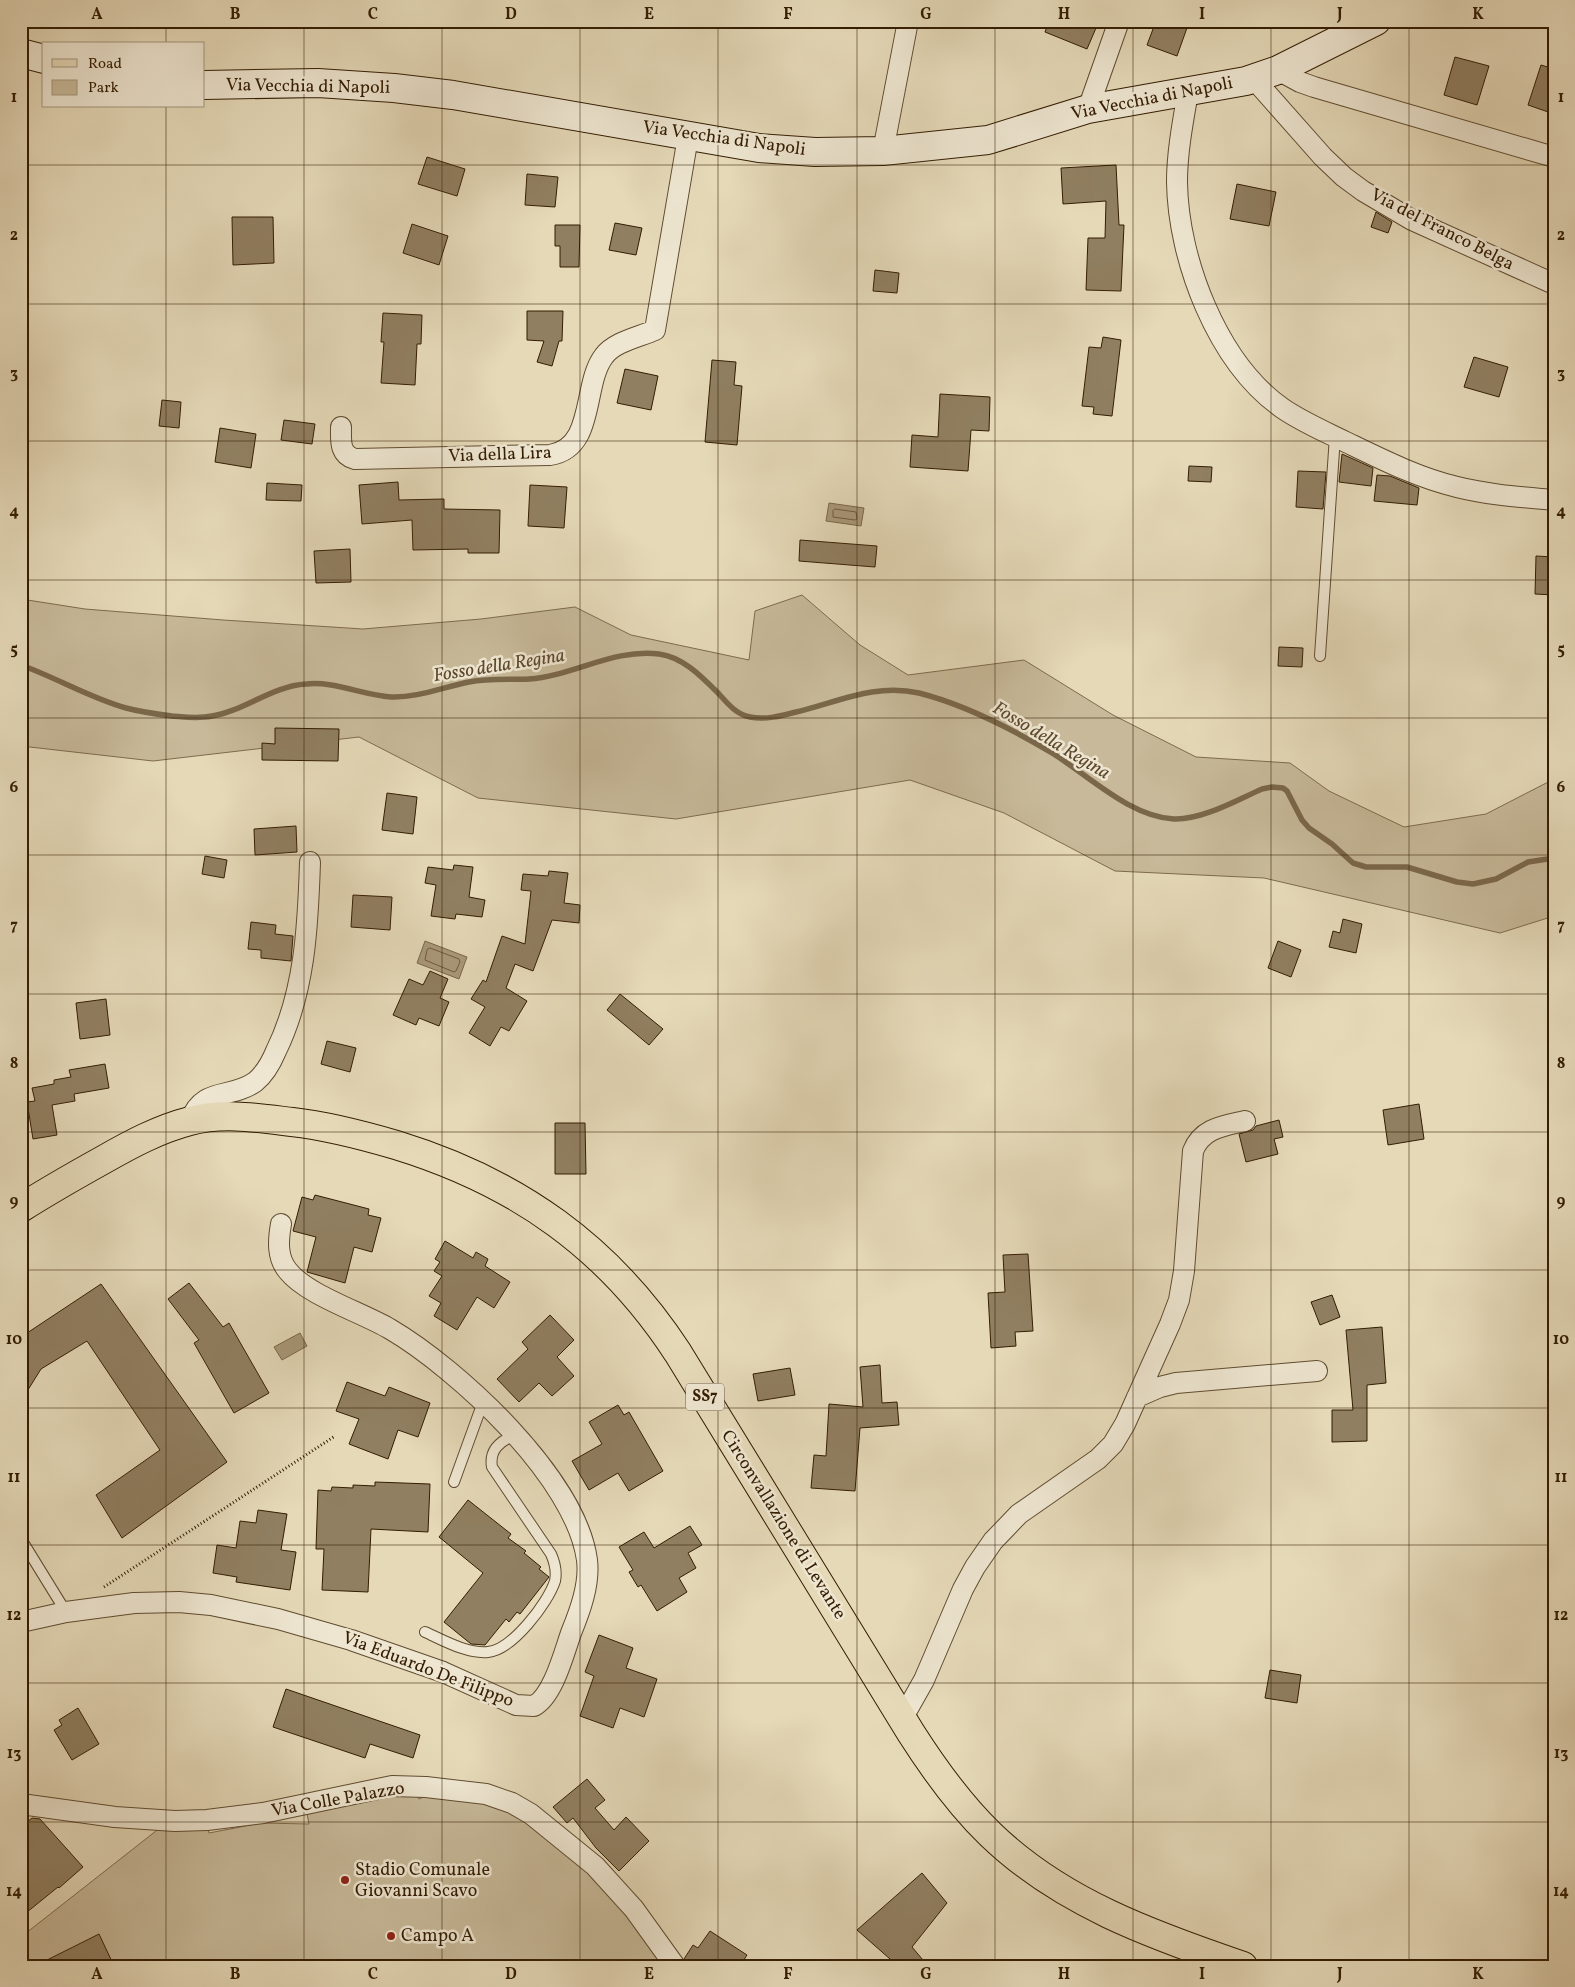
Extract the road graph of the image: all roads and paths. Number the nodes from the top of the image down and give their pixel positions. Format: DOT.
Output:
graph roads {
  1 [pos="908,21"];
  2 [pos="1119,21"];
  3 [pos="1376,21"];
  4 [pos="21,53"];
  5 [pos="42,58"];
  6 [pos="1266,75"];
  7 [pos="205,85"];
  8 [pos="1188,92"];
  9 [pos="1088,108"];
  10 [pos="688,136"];
  11 [pos="883,151"];
  12 [pos="1554,157"];
  13 [pos="1554,284"];
  14 [pos="341,427"];
  15 [pos="1335,436"];
  16 [pos="1554,500"];
  17 [pos="1320,656"];
  18 [pos="310,862"];
  19 [pos="190,1121"];
  20 [pos="1245,1121"];
  21 [pos="21,1208"];
  22 [pos="281,1224"];
  23 [pos="1317,1371"];
  24 [pos="1137,1397"];
  25 [pos="483,1402"];
  26 [pos="514,1435"];
  27 [pos="335,1436"];
  28 [pos="454,1482"];
  29 [pos="21,1539"];
  30 [pos="99,1591"];
  31 [pos="66,1612"];
  32 [pos="21,1622"];
  33 [pos="425,1632"];
  34 [pos="902,1719"];
  35 [pos="21,1804"];
  36 [pos="675,1966"];
  37 [pos="1243,1966"];
  1 -- 11 [label="street"];
  2 -- 9 [label="street"];
  3 -- 6 [label="street, Via Vecchia di Napoli"];
  4 -- 5 [label="street"];
  6 -- 8 [label="street, Via Vecchia di Napoli"];
  6 -- 12 [label="street"];
  6 -- 13 [label="street, Via del Franco Belga"];
  7 -- 10 [label="street, Via Vecchia di Napoli"];
  8 -- 9 [label="street, Via Vecchia di Napoli"];
  8 -- 15 [label="street"];
  9 -- 11 [label="street, Via Vecchia di Napoli"];
  10 -- 11 [label="street, Via Vecchia di Napoli"];
  10 -- 14 [label="street, Via della Lira"];
  15 -- 16 [label="street"];
  15 -- 17 [label="lane"];
  18 -- 19 [label="street"];
  19 -- 21 [label="main road, Circonvallazione di Levante / SS7"];
  19 -- 34 [label="main road, Circonvallazione di Levante / SS7"];
  20 -- 24 [label="street"];
  22 -- 25 [label="street, Via Eduardo De Filippo"];
  23 -- 24 [label="street"];
  24 -- 34 [label="street"];
  25 -- 26 [label="street, Via Eduardo De Filippo"];
  25 -- 28 [label="lane"];
  26 -- 31 [label="street, Via Eduardo De Filippo"];
  26 -- 33 [label="lane, Via Eduardo De Filippo"];
  27 -- 30 [label="path"];
  29 -- 31 [label="lane"];
  31 -- 32 [label="street, Via Eduardo De Filippo"];
  34 -- 37 [label="main road, Circonvallazione di Levante / SS7"];
  35 -- 36 [label="street, Via Colle Palazzo"];
}
